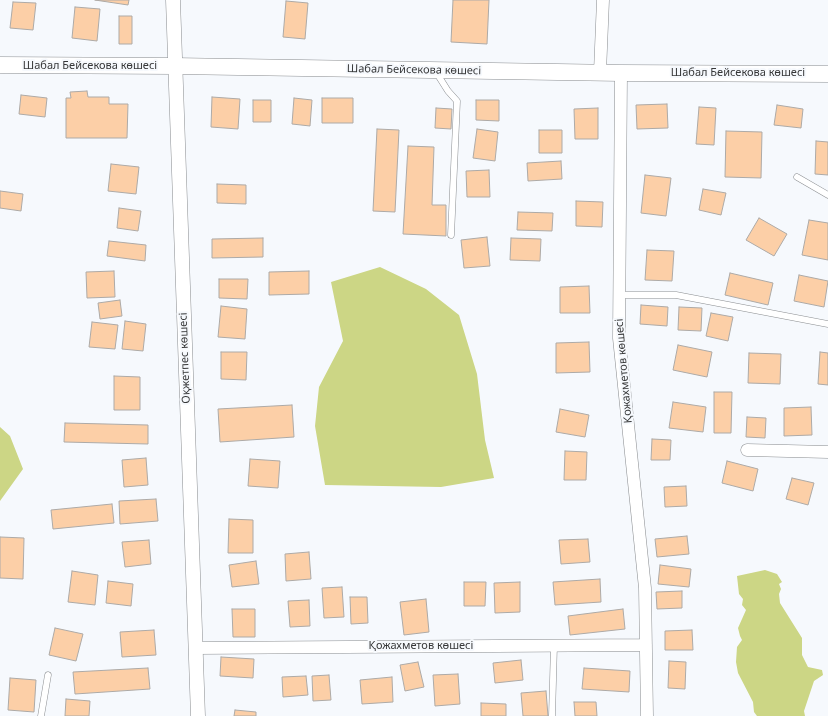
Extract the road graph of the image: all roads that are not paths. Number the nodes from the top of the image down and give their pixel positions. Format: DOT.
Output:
graph roads {
  1 [pos="173,0"];
  2 [pos="602,0"];
  3 [pos="0,65"];
  4 [pos="174,66"];
  5 [pos="435,70"];
  6 [pos="600,72"];
  7 [pos="622,73"];
  8 [pos="828,74"];
  9 [pos="798,177"];
  10 [pos="828,195"];
  11 [pos="451,235"];
  12 [pos="619,295"];
  13 [pos="828,324"];
  14 [pos="747,450"];
  15 [pos="828,452"];
  16 [pos="554,645"];
  17 [pos="646,645"];
  18 [pos="196,648"];
  19 [pos="48,675"];
  20 [pos="41,716"];
  21 [pos="198,716"];
  22 [pos="552,716"];
  23 [pos="647,716"];
  1 -- 4 [label="street, Оқжетпес көшесі"];
  2 -- 6 [label="street"];
  3 -- 4 [label="main road, Шабал Бейсекова көшесі"];
  4 -- 5 [label="main road, Шабал Бейсекова көшесі"];
  4 -- 18 [label="street, Оқжетпес көшесі"];
  5 -- 6 [label="main road, Шабал Бейсекова көшесі"];
  5 -- 11 [label="lane"];
  6 -- 7 [label="main road, Шабал Бейсекова көшесі"];
  7 -- 8 [label="main road, Шабал Бейсекова көшесі"];
  7 -- 12 [label="street, Қожахметов көшесі"];
  9 -- 10 [label="lane"];
  12 -- 13 [label="lane"];
  12 -- 17 [label="street, Қожахметов көшесі"];
  14 -- 15 [label="street"];
  16 -- 17 [label="street, Қожахметов көшесі"];
  16 -- 18 [label="street, Қожахметов көшесі"];
  16 -- 22 [label="lane"];
  17 -- 23 [label="street, Қожахметов көшесі"];
  18 -- 21 [label="street, Оқжетпес көшесі"];
  19 -- 20 [label="lane"];
}
